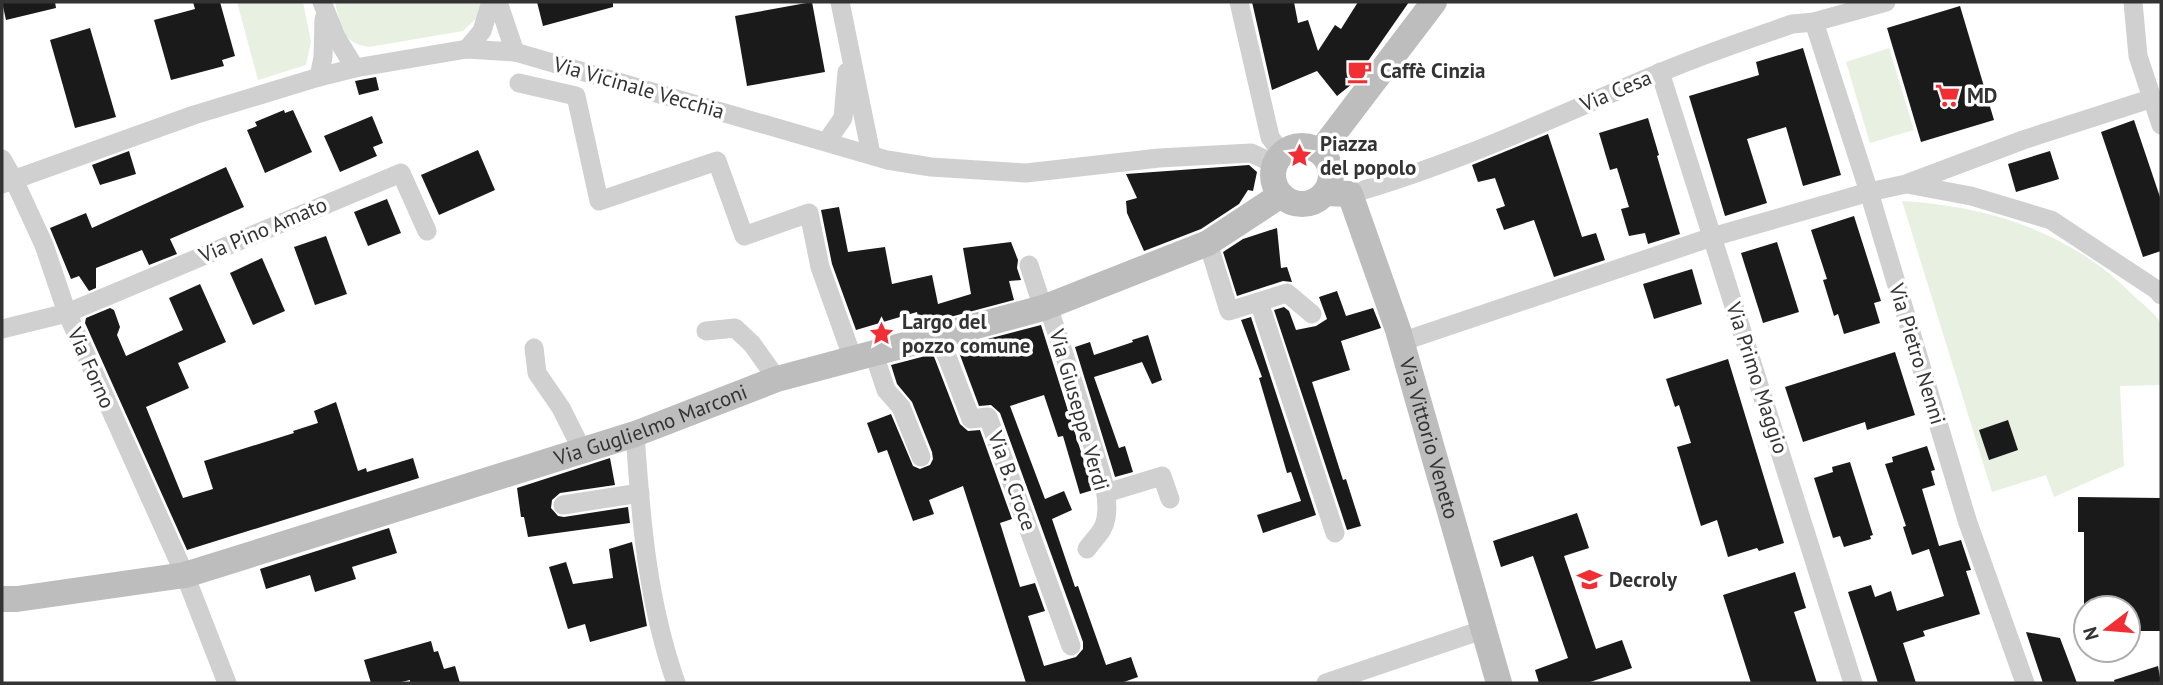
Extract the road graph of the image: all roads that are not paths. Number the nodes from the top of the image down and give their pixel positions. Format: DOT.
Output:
graph roads {
  1 [pos="491,2"];
  2 [pos="498,2"];
  3 [pos="839,2"];
  4 [pos="1239,2"];
  5 [pos="1434,2"];
  6 [pos="1886,2"];
  7 [pos="2133,2"];
  8 [pos="323,4"];
  9 [pos="1814,22"];
  10 [pos="467,49"];
  11 [pos="515,52"];
  12 [pos="355,68"];
  13 [pos="1660,72"];
  14 [pos="319,77"];
  15 [pos="519,83"];
  16 [pos="2153,98"];
  17 [pos="2161,125"];
  18 [pos="827,141"];
  19 [pos="1320,152"];
  20 [pos="871,154"];
  21 [pos="2,159"];
  22 [pos="1278,159"];
  23 [pos="8,182"];
  24 [pos="1906,184"];
  25 [pos="1869,192"];
  26 [pos="1338,194"];
  27 [pos="1281,195"];
  28 [pos="427,231"];
  29 [pos="1712,237"];
  30 [pos="1208,243"];
  31 [pos="1029,265"];
  32 [pos="2161,295"];
  33 [pos="1259,302"];
  34 [pos="1046,307"];
  35 [pos="67,313"];
  36 [pos="1312,314"];
  37 [pos="2,329"];
  38 [pos="706,331"];
  39 [pos="939,336"];
  40 [pos="1401,342"];
  41 [pos="534,348"];
  42 [pos="864,357"];
  43 [pos="777,379"];
  44 [pos="635,434"];
  45 [pos="582,450"];
  46 [pos="921,457"];
  47 [pos="640,493"];
  48 [pos="1106,493"];
  49 [pos="1170,499"];
  50 [pos="563,505"];
  51 [pos="1335,533"];
  52 [pos="1087,550"];
  53 [pos="185,575"];
  54 [pos="2,599"];
  55 [pos="1485,629"];
  56 [pos="1071,646"];
  57 [pos="227,683"];
  58 [pos="676,683"];
  59 [pos="1326,683"];
  60 [pos="1499,683"];
  61 [pos="1853,683"];
  62 [pos="2025,683"];
  1 -- 10 [label="street"];
  2 -- 11 [label="street"];
  3 -- 18 [label="street"];
  3 -- 20 [label="street"];
  4 -- 22 [label="street"];
  5 -- 19 [label="street"];
  6 -- 9 [label="street, Via Cesa"];
  7 -- 16 [label="street"];
  8 -- 12 [label="street"];
  8 -- 14 [label="street"];
  9 -- 13 [label="street, Via Cesa"];
  9 -- 25 [label="street, Via Pietro Nenni"];
  10 -- 11 [label="street, Via Vicinale Vecchia"];
  10 -- 12 [label="street, Via Vicinale Vecchia"];
  11 -- 18 [label="street, Via Vicinale Vecchia"];
  12 -- 14 [label="street, Via Vicinale Vecchia"];
  13 -- 26 [label="street, Via Cesa"];
  13 -- 29 [label="street, Via Primo Maggio"];
  14 -- 23 [label="street, Via Vicinale Vecchia"];
  15 -- 42 [label="street"];
  16 -- 17 [label="street"];
  16 -- 24 [label="street"];
  18 -- 20 [label="street, Via Vicinale Vecchia"];
  19 -- 22 [label="street"];
  19 -- 26 [label="street"];
  20 -- 22 [label="street, Via Vicinale Vecchia"];
  21 -- 23 [label="street, Via Forno"];
  22 -- 27 [label="street"];
  23 -- 35 [label="street, Via Forno"];
  24 -- 25 [label="street"];
  24 -- 32 [label="street"];
  25 -- 29 [label="street"];
  25 -- 62 [label="street, Via Pietro Nenni"];
  26 -- 27 [label="street"];
  26 -- 40 [label="street, Via Vittorio Veneto"];
  27 -- 30 [label="street, Via Guglielmo Marconi"];
  28 -- 35 [label="street, Via Pino Amato"];
  29 -- 40 [label="street"];
  29 -- 61 [label="street, Via Primo Maggio"];
  30 -- 33 [label="street"];
  30 -- 34 [label="street, Via Guglielmo Marconi"];
  31 -- 34 [label="street, Via Giuseppe Verdi"];
  33 -- 36 [label="street"];
  33 -- 51 [label="street"];
  34 -- 39 [label="street, Via Guglielmo Marconi"];
  34 -- 48 [label="street, Via Giuseppe Verdi"];
  35 -- 37 [label="street"];
  35 -- 53 [label="street, Via Forno"];
  38 -- 43 [label="street"];
  39 -- 42 [label="street, Via Guglielmo Marconi"];
  39 -- 56 [label="street, Via B. Croce"];
  40 -- 55 [label="street, Via Vittorio Veneto"];
  41 -- 45 [label="street"];
  42 -- 43 [label="street, Via Guglielmo Marconi"];
  42 -- 46 [label="street"];
  43 -- 44 [label="street, Via Guglielmo Marconi"];
  44 -- 45 [label="street, Via Guglielmo Marconi"];
  44 -- 47 [label="street"];
  45 -- 53 [label="street, Via Guglielmo Marconi"];
  47 -- 50 [label="street"];
  47 -- 58 [label="street"];
  48 -- 49 [label="street"];
  48 -- 52 [label="street, Via Giuseppe Verdi"];
  53 -- 54 [label="street, Via Guglielmo Marconi"];
  53 -- 57 [label="street, Via Forno"];
  55 -- 59 [label="street"];
  55 -- 60 [label="street, Via Vittorio Veneto"];
}
